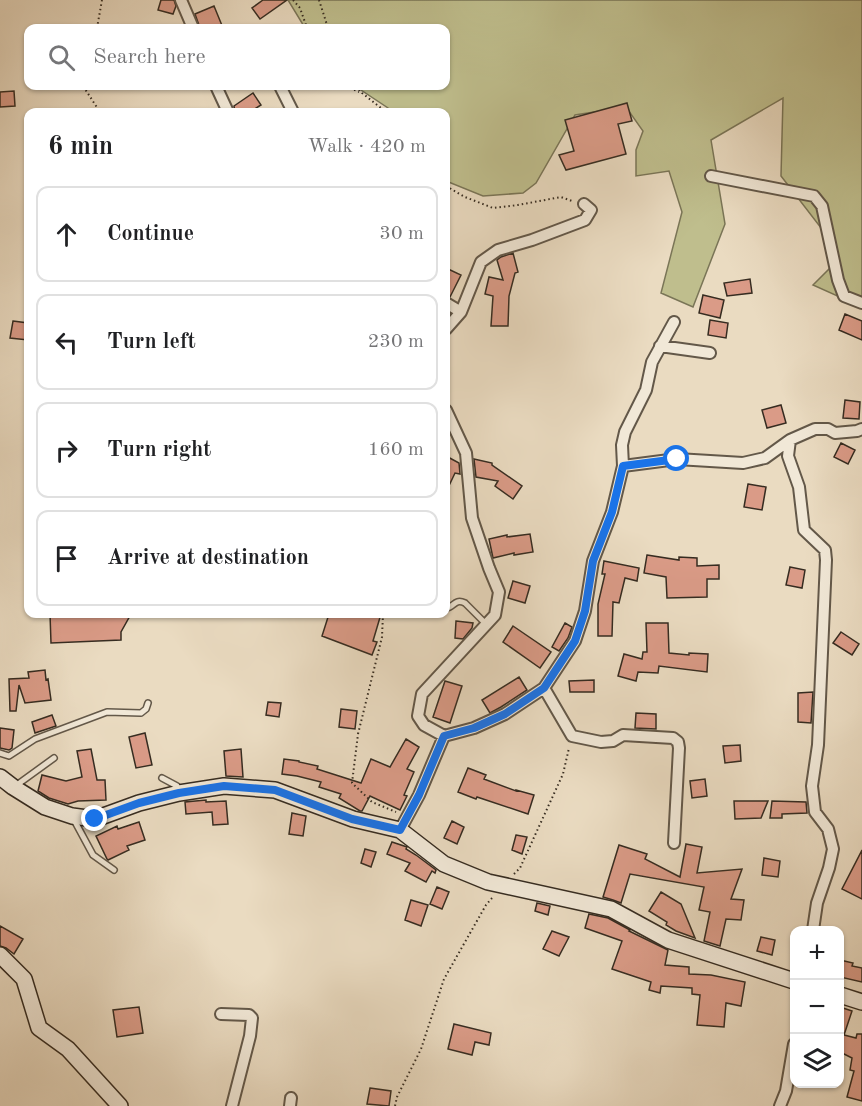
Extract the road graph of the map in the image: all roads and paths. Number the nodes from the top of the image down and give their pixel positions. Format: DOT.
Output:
graph roads {
  1 [pos="102,0"];
  2 [pos="181,0"];
  3 [pos="293,0"];
  4 [pos="319,0"];
  5 [pos="98,24"];
  6 [pos="191,24"];
  7 [pos="306,24"];
  8 [pos="327,24"];
  9 [pos="86,90"];
  10 [pos="218,90"];
  11 [pos="282,90"];
  12 [pos="355,90"];
  13 [pos="359,90"];
  14 [pos="362,93"];
  15 [pos="97,108"];
  16 [pos="226,108"];
  17 [pos="291,108"];
  18 [pos="381,108"];
  19 [pos="711,176"];
  20 [pos="450,188"];
  21 [pos="584,204"];
  22 [pos="862,303"];
  23 [pos="450,305"];
  24 [pos="461,312"];
  25 [pos="674,322"];
  26 [pos="450,324"];
  27 [pos="660,346"];
  28 [pos="710,353"];
  29 [pos="450,419"];
  30 [pos="862,429"];
  31 [pos="790,440"];
  32 [pos="623,466"];
  33 [pos="450,607"];
  34 [pos="383,618"];
  35 [pos="486,625"];
  36 [pos="544,688"];
  37 [pos="148,703"];
  38 [pos="444,736"];
  39 [pos="572,736"];
  40 [pos="0,753"];
  41 [pos="54,758"];
  42 [pos="0,777"];
  43 [pos="162,777"];
  44 [pos="13,787"];
  45 [pos="179,793"];
  46 [pos="72,816"];
  47 [pos="403,823"];
  48 [pos="674,843"];
  49 [pos="114,870"];
  50 [pos="504,885"];
  51 [pos="814,926"];
  52 [pos="0,954"];
  53 [pos="792,980"];
  54 [pos="844,996"];
  55 [pos="862,1002"];
  56 [pos="221,1014"];
  57 [pos="790,1070"];
  58 [pos="120,1106"];
  59 [pos="232,1106"];
  60 [pos="395,1106"];
  61 [pos="780,1106"];
  1 -- 5 [label="path"];
  2 -- 6 [label="street"];
  3 -- 7 [label="path"];
  4 -- 8 [label="path"];
  9 -- 15 [label="path"];
  10 -- 16 [label="street"];
  11 -- 17 [label="street"];
  12 -- 14 [label="path"];
  13 -- 14 [label="path"];
  14 -- 18 [label="path"];
  19 -- 22 [label="street"];
  20 -- 21 [label="path"];
  21 -- 24 [label="street"];
  23 -- 24 [label="street"];
  24 -- 26 [label="street"];
  25 -- 27 [label="street"];
  27 -- 28 [label="street"];
  27 -- 32 [label="street"];
  29 -- 35 [label="street"];
  30 -- 31 [label="street"];
  31 -- 32 [label="street"];
  31 -- 51 [label="street"];
  32 -- 36 [label="street"];
  33 -- 35 [label="lane"];
  34 -- 47 [label="path"];
  35 -- 38 [label="street"];
  36 -- 38 [label="street"];
  36 -- 39 [label="street"];
  37 -- 40 [label="lane"];
  38 -- 47 [label="street"];
  39 -- 48 [label="street"];
  39 -- 50 [label="path"];
  41 -- 44 [label="lane"];
  42 -- 44 [label="street"];
  43 -- 45 [label="lane"];
  44 -- 46 [label="street"];
  45 -- 46 [label="street"];
  45 -- 47 [label="street"];
  46 -- 49 [label="lane"];
  47 -- 50 [label="street"];
  50 -- 53 [label="street"];
  50 -- 60 [label="path"];
  52 -- 58 [label="street"];
  54 -- 55 [label="street"];
  56 -- 59 [label="street"];
  57 -- 61 [label="street"];
}
